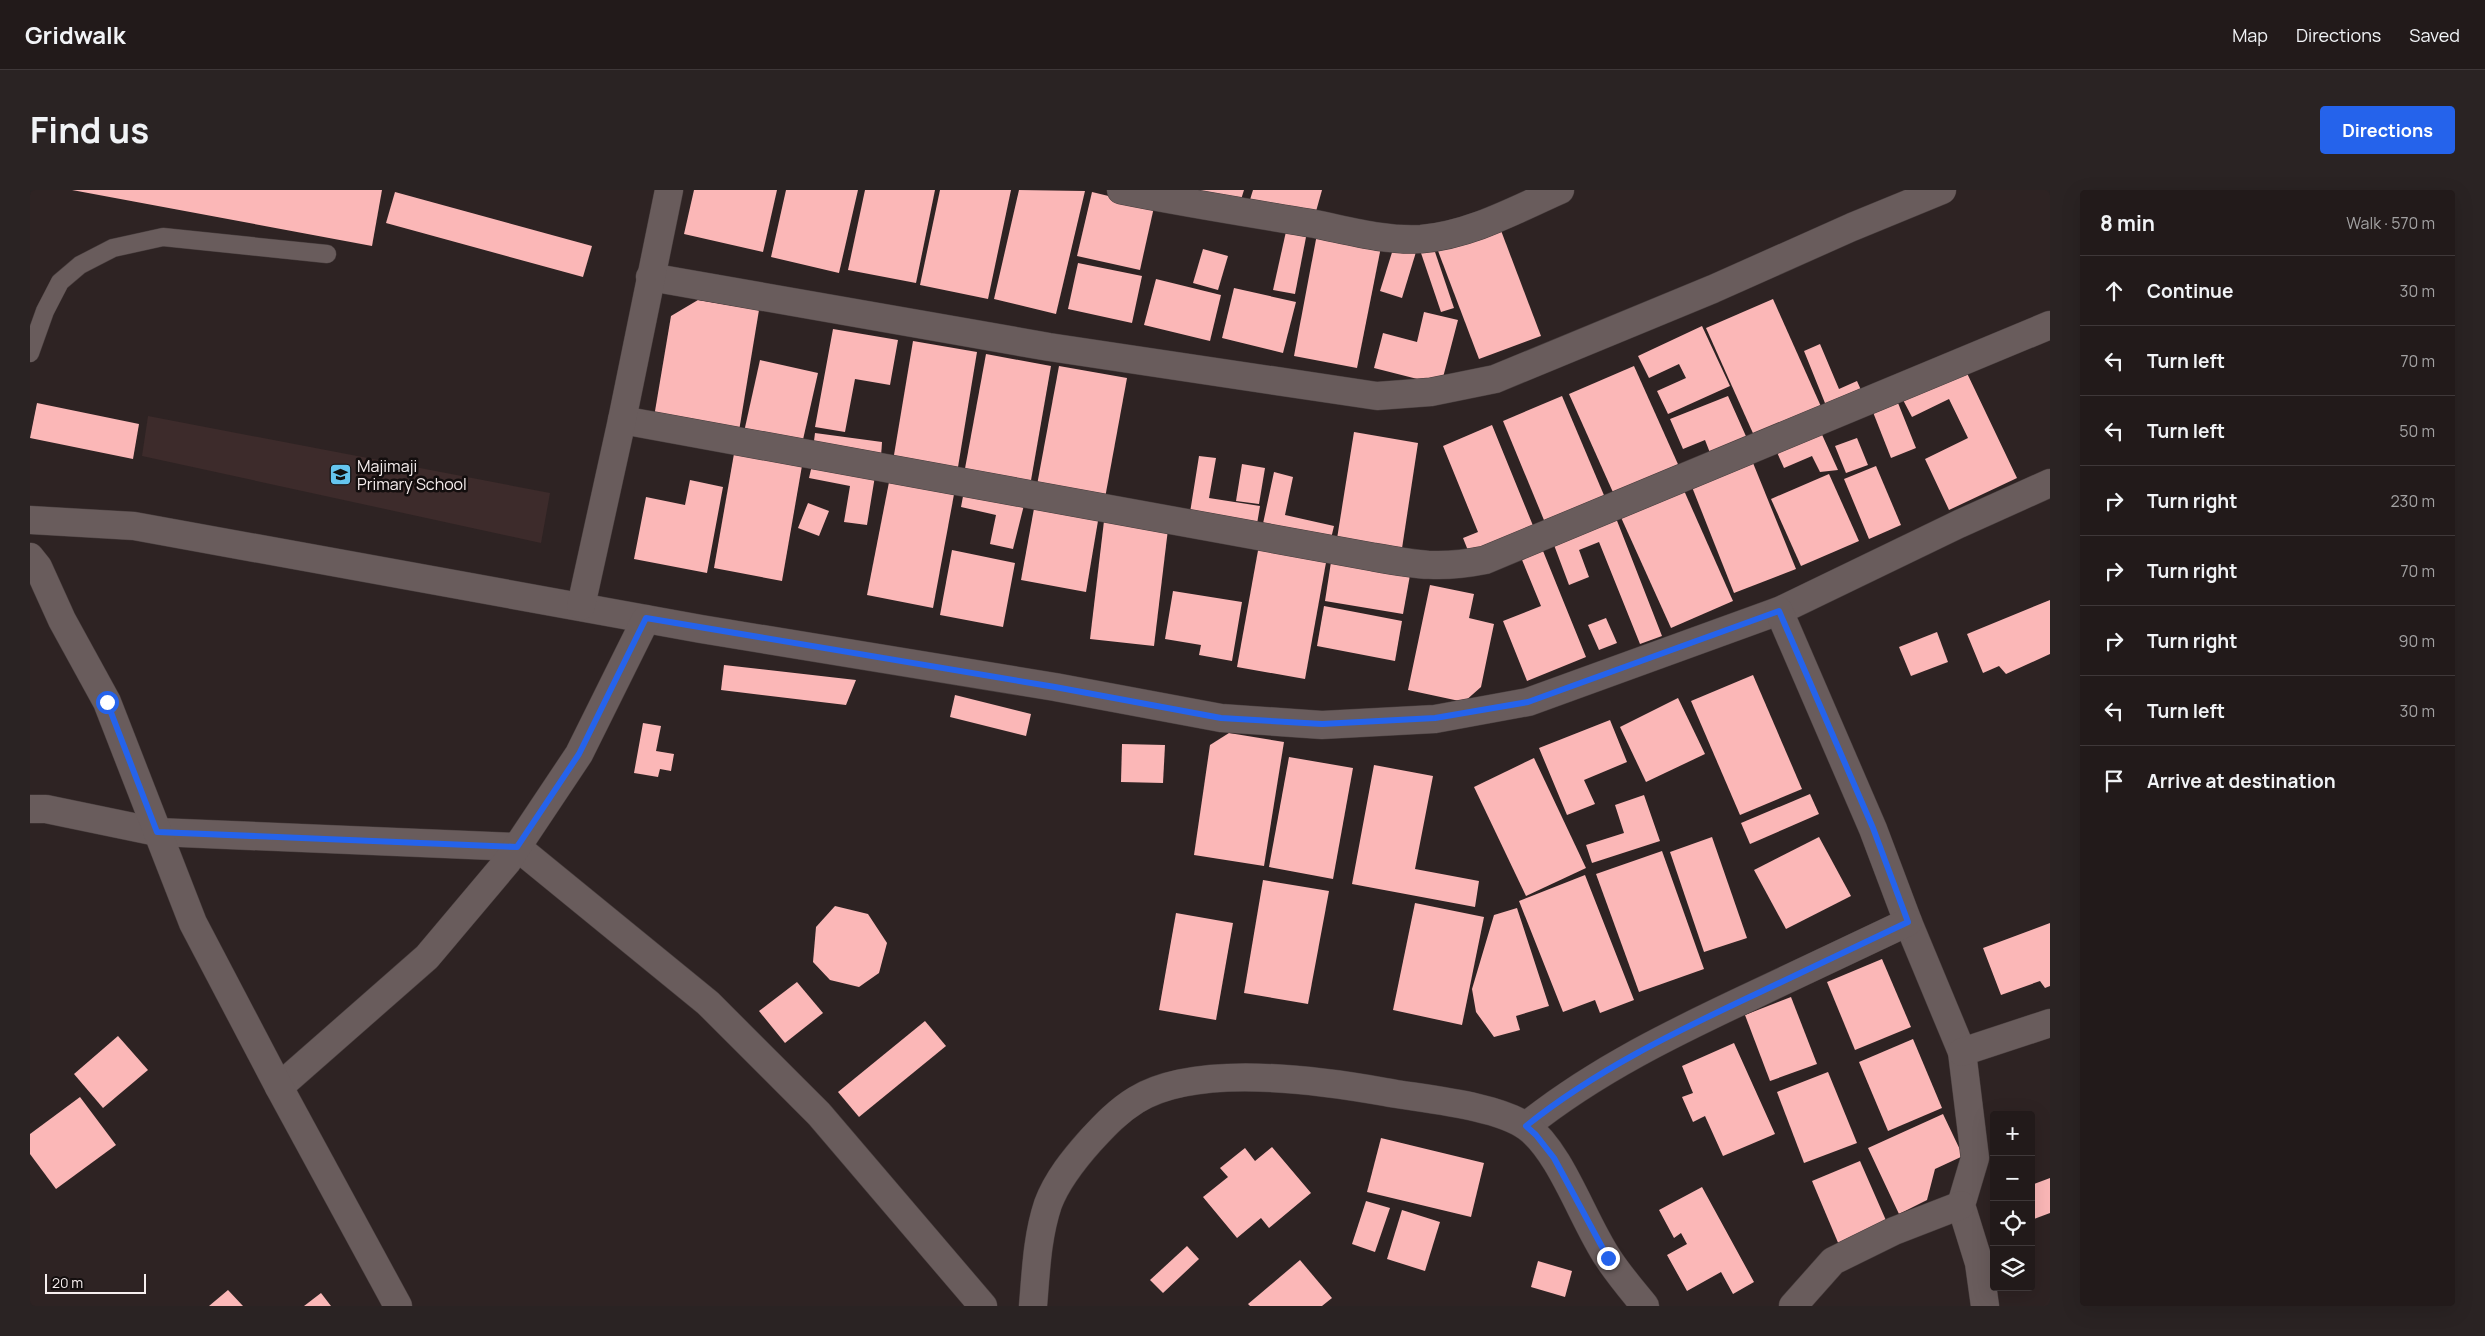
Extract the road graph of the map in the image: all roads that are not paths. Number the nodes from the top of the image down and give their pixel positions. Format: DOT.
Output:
graph roads {
  1 [pos="669,190"];
  2 [pos="1121,190"];
  3 [pos="1560,190"];
  4 [pos="1942,190"];
  5 [pos="327,254"];
  6 [pos="650,277"];
  7 [pos="2050,325"];
  8 [pos="30,353"];
  9 [pos="622,420"];
  10 [pos="2050,483"];
  11 [pos="30,520"];
  12 [pos="30,557"];
  13 [pos="581,606"];
  14 [pos="1779,611"];
  15 [pos="646,618"];
  16 [pos="30,809"];
  17 [pos="157,832"];
  18 [pos="517,847"];
  19 [pos="1908,922"];
  20 [pos="2050,1023"];
  21 [pos="1962,1052"];
  22 [pos="279,1088"];
  23 [pos="1526,1126"];
  24 [pos="1961,1205"];
  25 [pos="398,1306"];
  26 [pos="983,1306"];
  27 [pos="1033,1306"];
  28 [pos="1644,1306"];
  29 [pos="1793,1306"];
  30 [pos="1985,1306"];
  1 -- 6 [label="street"];
  2 -- 3 [label="street"];
  4 -- 6 [label="street"];
  5 -- 8 [label="lane"];
  6 -- 9 [label="street"];
  7 -- 9 [label="street"];
  9 -- 13 [label="street"];
  10 -- 14 [label="street"];
  11 -- 13 [label="street"];
  12 -- 17 [label="street"];
  13 -- 15 [label="street"];
  14 -- 15 [label="street"];
  14 -- 19 [label="street"];
  15 -- 18 [label="street"];
  16 -- 17 [label="street"];
  17 -- 18 [label="street"];
  17 -- 22 [label="street"];
  18 -- 22 [label="street"];
  18 -- 26 [label="street"];
  19 -- 21 [label="street"];
  19 -- 23 [label="street"];
  20 -- 21 [label="street"];
  21 -- 24 [label="street"];
  22 -- 25 [label="street"];
  23 -- 27 [label="street"];
  23 -- 28 [label="street"];
  24 -- 29 [label="street"];
  24 -- 30 [label="street"];
}
